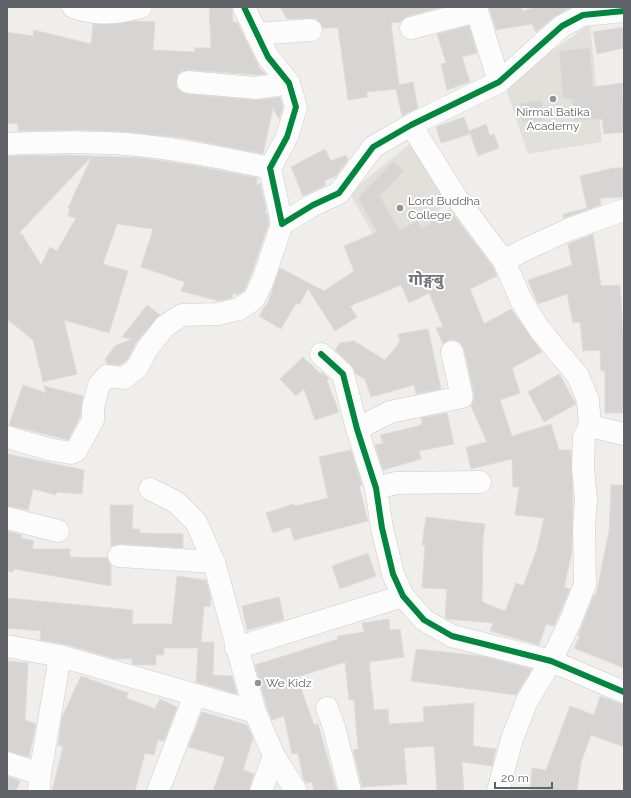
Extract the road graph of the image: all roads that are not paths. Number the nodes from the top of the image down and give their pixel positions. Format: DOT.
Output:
graph roads {
  1 [pos="73,7"];
  2 [pos="140,7"];
  3 [pos="244,7"];
  4 [pos="624,11"];
  5 [pos="411,28"];
  6 [pos="312,30"];
  7 [pos="256,34"];
  8 [pos="188,82"];
  9 [pos="499,82"];
  10 [pos="289,83"];
  11 [pos="411,125"];
  12 [pos="7,144"];
  13 [pos="270,168"];
  14 [pos="624,210"];
  15 [pos="282,224"];
  16 [pos="504,261"];
  17 [pos="452,352"];
  18 [pos="321,354"];
  19 [pos="590,426"];
  20 [pos="357,429"];
  21 [pos="624,434"];
  22 [pos="7,437"];
  23 [pos="480,482"];
  24 [pos="150,488"];
  25 [pos="376,488"];
  26 [pos="7,518"];
  27 [pos="58,531"];
  28 [pos="119,556"];
  29 [pos="214,562"];
  30 [pos="402,596"];
  31 [pos="7,646"];
  32 [pos="236,648"];
  33 [pos="60,656"];
  34 [pos="551,660"];
  35 [pos="624,692"];
  36 [pos="195,695"];
  37 [pos="327,708"];
  38 [pos="255,712"];
  39 [pos="274,756"];
  40 [pos="7,763"];
  41 [pos="39,783"];
  42 [pos="158,791"];
  43 [pos="261,791"];
  44 [pos="296,791"];
  45 [pos="350,791"];
  46 [pos="498,791"];
  1 -- 2 [label="street"];
  3 -- 7 [label="street"];
  4 -- 9 [label="street"];
  5 -- 9 [label="street"];
  6 -- 7 [label="street"];
  7 -- 10 [label="street"];
  8 -- 10 [label="street"];
  9 -- 11 [label="street"];
  10 -- 13 [label="street"];
  11 -- 15 [label="street"];
  11 -- 16 [label="street"];
  12 -- 13 [label="street"];
  13 -- 15 [label="street"];
  14 -- 16 [label="street"];
  15 -- 22 [label="street"];
  16 -- 19 [label="street"];
  17 -- 20 [label="street"];
  18 -- 20 [label="street"];
  19 -- 21 [label="street"];
  19 -- 34 [label="street"];
  20 -- 25 [label="street"];
  23 -- 25 [label="street"];
  24 -- 29 [label="street"];
  25 -- 30 [label="street"];
  26 -- 27 [label="street"];
  28 -- 29 [label="street"];
  29 -- 32 [label="street"];
  30 -- 32 [label="street"];
  30 -- 34 [label="street"];
  31 -- 33 [label="street"];
  32 -- 38 [label="street"];
  33 -- 36 [label="street"];
  33 -- 41 [label="street"];
  34 -- 35 [label="street"];
  34 -- 46 [label="street"];
  36 -- 38 [label="street"];
  36 -- 42 [label="street"];
  37 -- 45 [label="street"];
  38 -- 39 [label="street"];
  39 -- 43 [label="street"];
  39 -- 44 [label="street"];
  40 -- 41 [label="street"];
}
